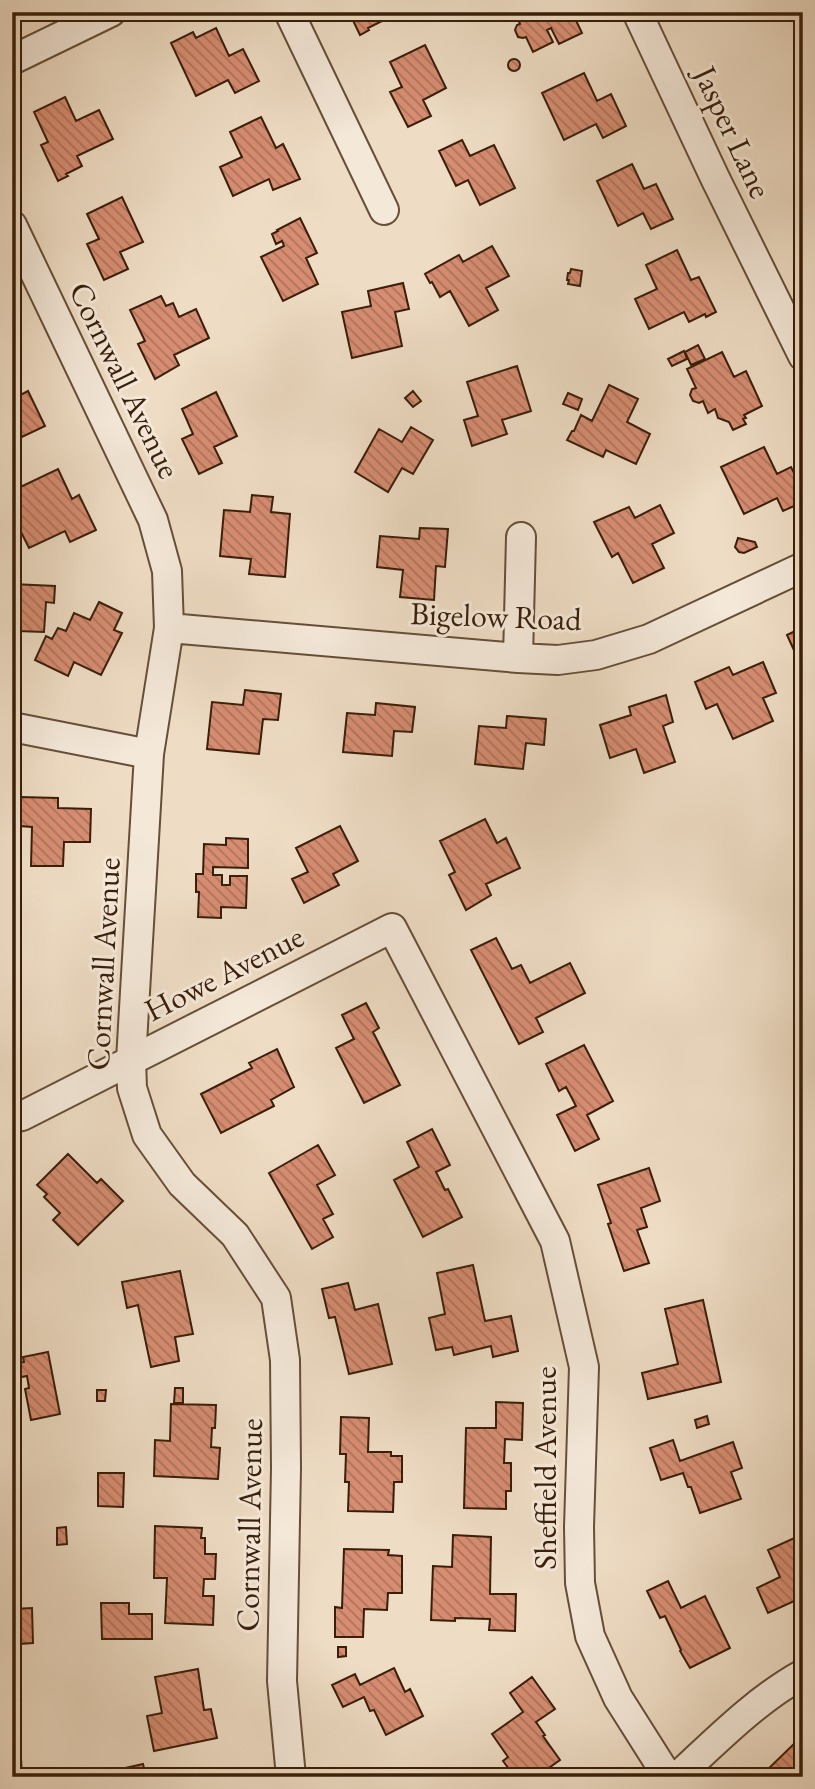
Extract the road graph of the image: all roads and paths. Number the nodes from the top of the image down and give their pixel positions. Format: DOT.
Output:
graph roads {
  1 [pos="111,12"];
  2 [pos="289,12"];
  3 [pos="638,12"];
  4 [pos="12,60"];
  5 [pos="384,210"];
  6 [pos="12,225"];
  7 [pos="803,356"];
  8 [pos="521,537"];
  9 [pos="803,567"];
  10 [pos="169,628"];
  11 [pos="518,658"];
  12 [pos="12,727"];
  13 [pos="149,754"];
  14 [pos="392,928"];
  15 [pos="131,1060"];
  16 [pos="12,1118"];
  17 [pos="803,1674"];
  18 [pos="291,1777"];
  19 [pos="668,1777"];
  20 [pos="677,1777"];
  1 -- 4 [label="street"];
  2 -- 5 [label="street"];
  3 -- 7 [label="street, Jasper Lane"];
  6 -- 10 [label="street, Cornwall Avenue"];
  8 -- 11 [label="street"];
  9 -- 11 [label="street, Bigelow Road"];
  10 -- 11 [label="street, Bigelow Road"];
  10 -- 13 [label="street, Cornwall Avenue"];
  12 -- 13 [label="street"];
  13 -- 15 [label="street, Cornwall Avenue"];
  14 -- 15 [label="street, Howe Avenue"];
  14 -- 19 [label="street, Sheffield Avenue"];
  15 -- 16 [label="street, Howe Avenue"];
  15 -- 18 [label="street, Cornwall Avenue"];
  17 -- 20 [label="street"];
}
